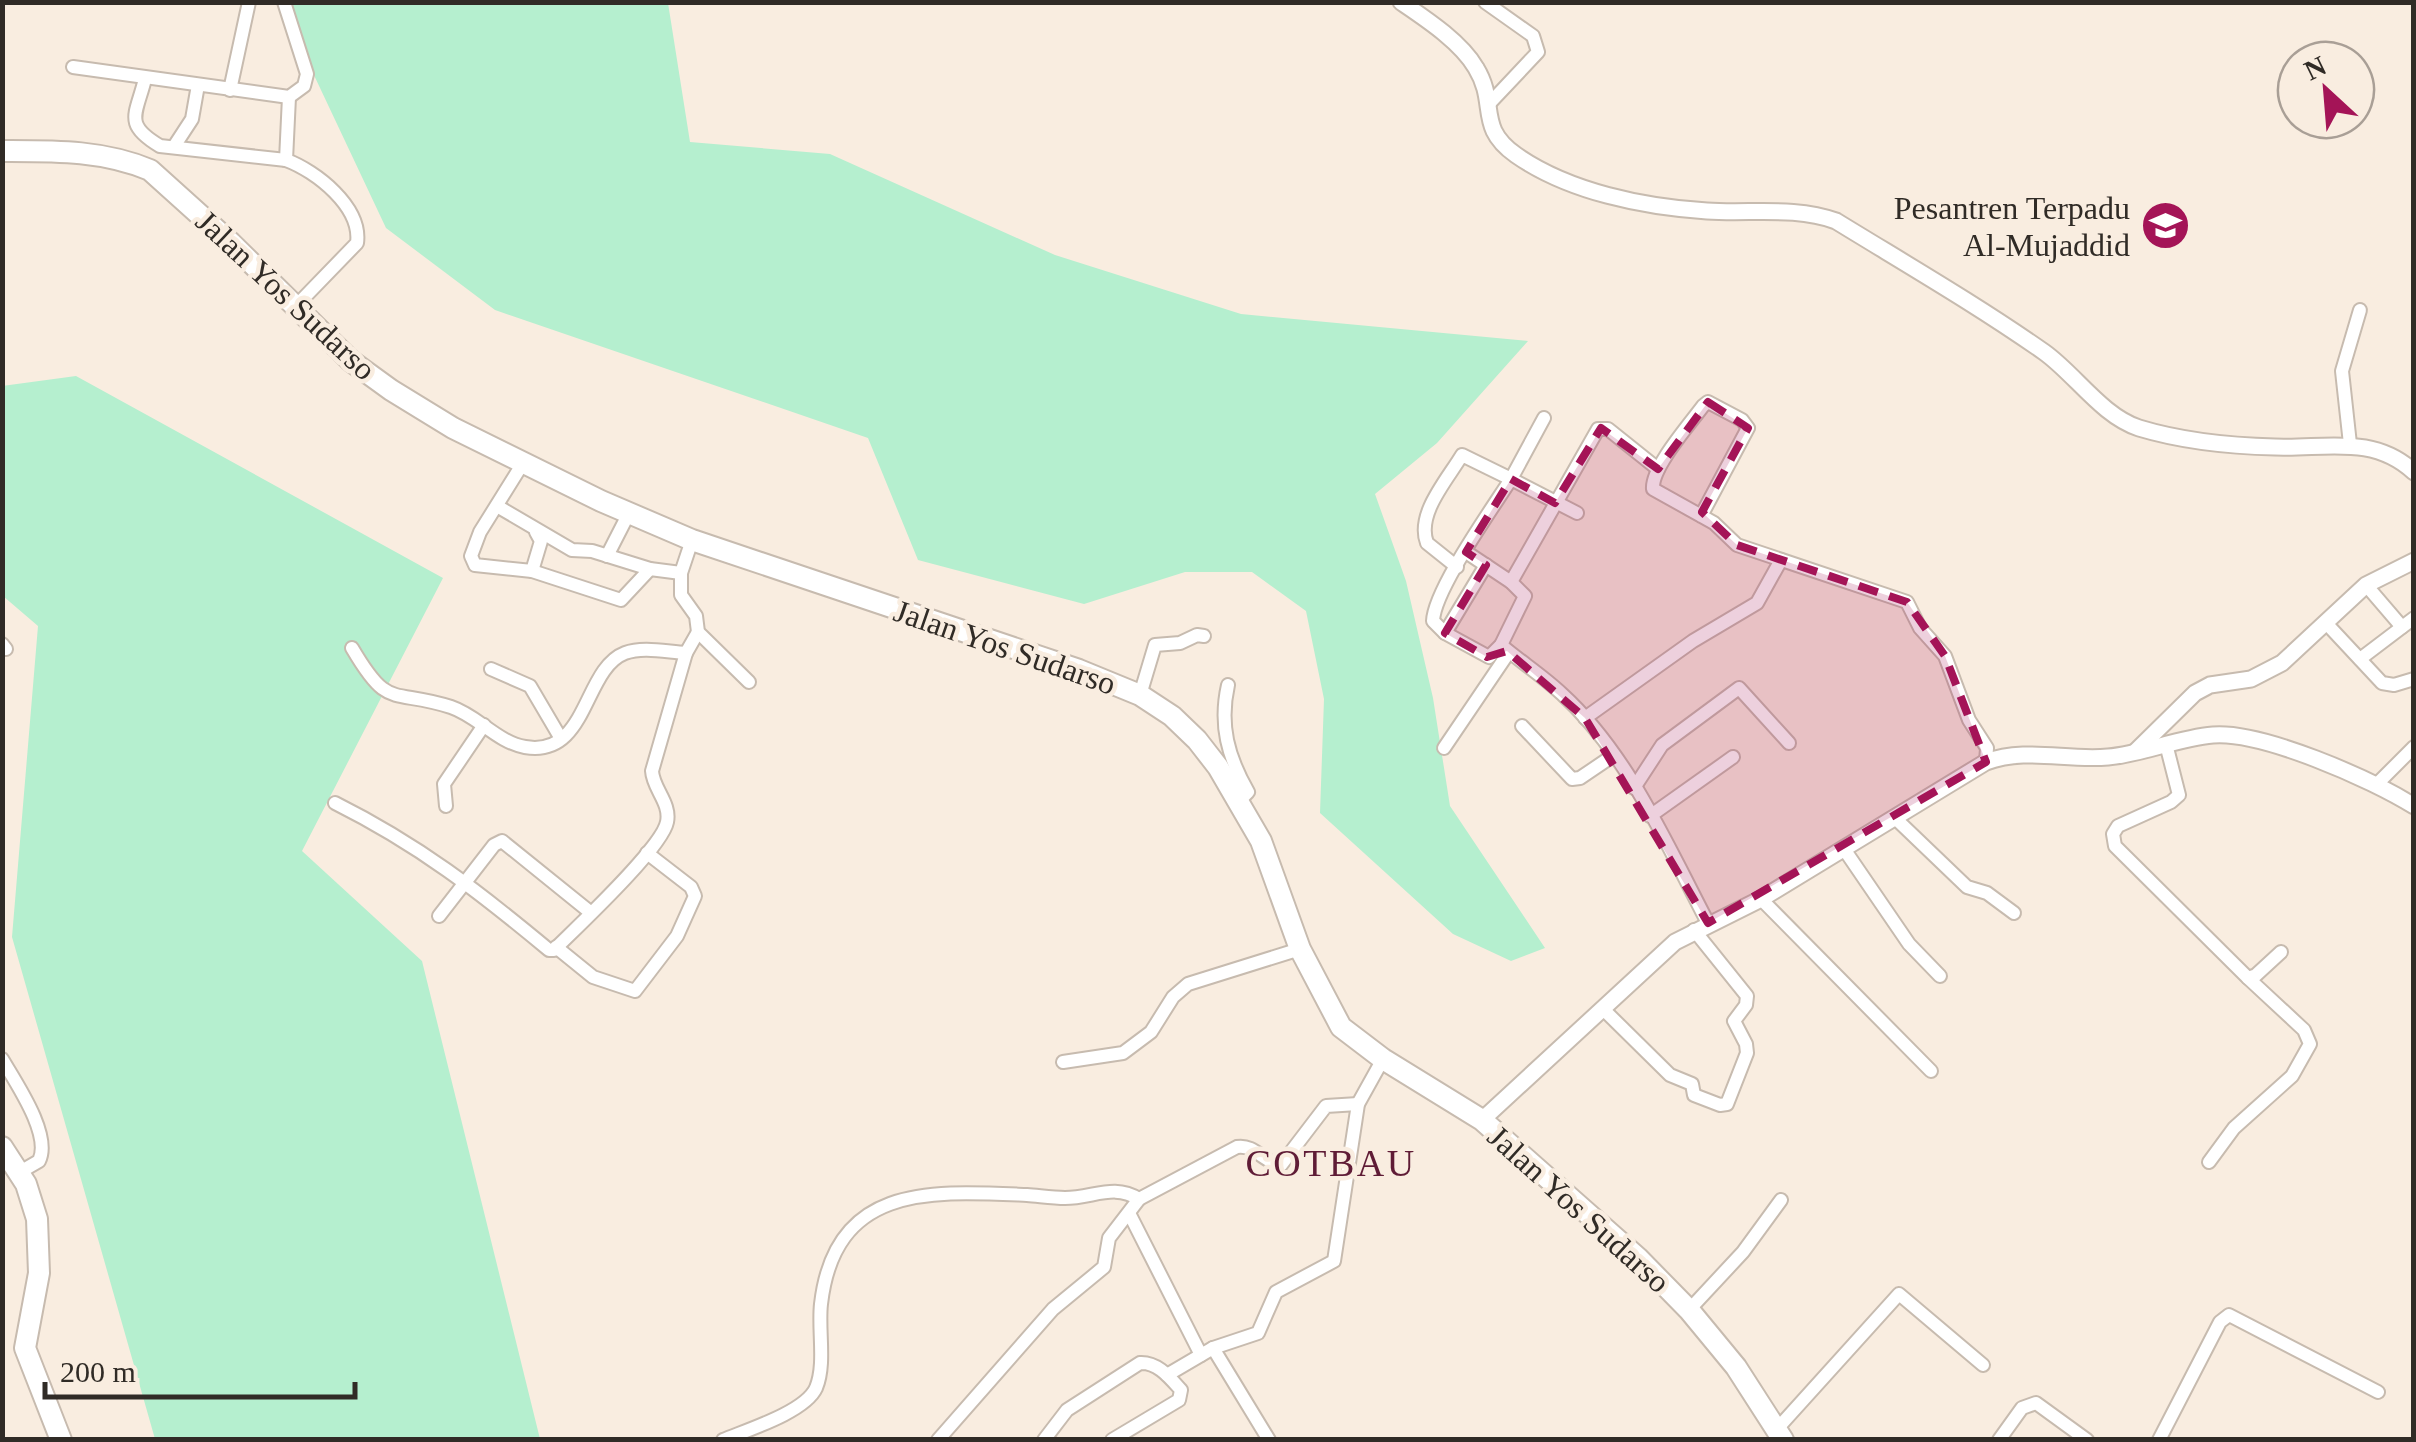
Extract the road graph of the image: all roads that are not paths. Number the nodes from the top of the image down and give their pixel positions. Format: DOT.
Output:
graph roads {
  1 [pos="249,2"];
  2 [pos="284,2"];
  3 [pos="1401,2"];
  4 [pos="1485,2"];
  5 [pos="73,66"];
  6 [pos="145,78"];
  7 [pos="198,86"];
  8 [pos="230,90"];
  9 [pos="289,97"];
  10 [pos="1489,104"];
  11 [pos="176,145"];
  12 [pos="160,146"];
  13 [pos="2,151"];
  14 [pos="286,160"];
  15 [pos="150,170"];
  16 [pos="296,306"];
  17 [pos="2360,310"];
  18 [pos="1544,418"];
  19 [pos="2350,444"];
  20 [pos="2410,461"];
  21 [pos="523,463"];
  22 [pos="1658,469"];
  23 [pos="1510,479"];
  24 [pos="1555,503"];
  25 [pos="497,506"];
  26 [pos="629,513"];
  27 [pos="1577,513"];
  28 [pos="1701,516"];
  29 [pos="536,531"];
  30 [pos="692,540"];
  31 [pos="1466,552"];
  32 [pos="607,556"];
  33 [pos="1781,560"];
  34 [pos="2414,562"];
  35 [pos="1486,565"];
  36 [pos="1457,567"];
  37 [pos="650,569"];
  38 [pos="532,572"];
  39 [pos="680,574"];
  40 [pos="1511,582"];
  41 [pos="2366,585"];
  42 [pos="2408,622"];
  43 [pos="2326,623"];
  44 [pos="698,632"];
  45 [pos="1444,633"];
  46 [pos="1204,636"];
  47 [pos="352,648"];
  48 [pos="1505,649"];
  49 [pos="686,653"];
  50 [pos="2360,659"];
  51 [pos="491,669"];
  52 [pos="2414,679"];
  53 [pos="749,682"];
  54 [pos="1228,686"];
  55 [pos="1140,695"];
  56 [pos="2172,714"];
  57 [pos="1585,718"];
  58 [pos="484,725"];
  59 [pos="1522,726"];
  60 [pos="560,738"];
  61 [pos="2184,738"];
  62 [pos="1789,743"];
  63 [pos="2166,744"];
  64 [pos="2414,747"];
  65 [pos="1444,748"];
  66 [pos="2136,752"];
  67 [pos="1614,754"];
  68 [pos="1733,756"];
  69 [pos="1986,762"];
  70 [pos="2377,784"];
  71 [pos="1634,788"];
  72 [pos="1240,800"];
  73 [pos="2412,801"];
  74 [pos="336,803"];
  75 [pos="446,806"];
  76 [pos="1650,816"];
  77 [pos="1895,818"];
  78 [pos="1844,849"];
  79 [pos="647,853"];
  80 [pos="466,881"];
  81 [pos="1761,899"];
  82 [pos="590,912"];
  83 [pos="2014,913"];
  84 [pos="439,916"];
  85 [pos="1701,926"];
  86 [pos="556,947"];
  87 [pos="1300,949"];
  88 [pos="2281,952"];
  89 [pos="1940,976"];
  90 [pos="2248,978"];
  91 [pos="1602,1008"];
  92 [pos="1383,1059"];
  93 [pos="1063,1062"];
  94 [pos="4,1064"];
  95 [pos="1931,1071"];
  96 [pos="1358,1104"];
  97 [pos="1482,1120"];
  98 [pos="2,1147"];
  99 [pos="2209,1162"];
  100 [pos="20,1172"];
  101 [pos="1139,1199"];
  102 [pos="1781,1200"];
  103 [pos="1130,1213"];
  104 [pos="1688,1310"];
  105 [pos="1207,1351"];
  106 [pos="1983,1365"];
  107 [pos="1168,1374"];
  108 [pos="2378,1392"];
  109 [pos="1782,1436"];
  110 [pos="61,1440"];
  111 [pos="723,1440"];
  112 [pos="938,1440"];
  113 [pos="1044,1440"];
  114 [pos="1112,1440"];
  115 [pos="1269,1440"];
  116 [pos="1999,1440"];
  117 [pos="2086,1440"];
  118 [pos="2159,1440"];
  1 -- 8 [label="street"];
  2 -- 9 [label="street"];
  3 -- 10 [label="street"];
  4 -- 10 [label="street"];
  5 -- 6 [label="street"];
  6 -- 7 [label="street"];
  6 -- 12 [label="street"];
  7 -- 8 [label="street"];
  7 -- 11 [label="street"];
  8 -- 9 [label="street"];
  9 -- 14 [label="street"];
  10 -- 19 [label="street"];
  11 -- 12 [label="street"];
  11 -- 14 [label="street"];
  12 -- 15 [label="street"];
  13 -- 15 [label="highway, Jalan Yos Sudarso"];
  14 -- 16 [label="street"];
  15 -- 16 [label="highway, Jalan Yos Sudarso"];
  16 -- 21 [label="highway, Jalan Yos Sudarso"];
  17 -- 19 [label="street"];
  18 -- 23 [label="street"];
  19 -- 20 [label="street"];
  21 -- 25 [label="street"];
  21 -- 26 [label="highway, Jalan Yos Sudarso"];
  22 -- 24 [label="street"];
  22 -- 28 [label="street"];
  22 -- 28 [label="street"];
  23 -- 24 [label="street"];
  23 -- 31 [label="street"];
  23 -- 36 [label="street"];
  24 -- 27 [label="street"];
  24 -- 40 [label="street"];
  25 -- 29 [label="street"];
  25 -- 38 [label="street"];
  26 -- 30 [label="highway, Jalan Yos Sudarso"];
  26 -- 32 [label="street"];
  28 -- 33 [label="street"];
  29 -- 32 [label="street"];
  29 -- 38 [label="street"];
  30 -- 39 [label="street"];
  30 -- 55 [label="highway, Jalan Yos Sudarso"];
  31 -- 35 [label="street"];
  31 -- 36 [label="street"];
  32 -- 37 [label="street"];
  33 -- 57 [label="street"];
  33 -- 69 [label="street"];
  34 -- 41 [label="street"];
  35 -- 40 [label="street"];
  35 -- 45 [label="street"];
  36 -- 45 [label="street"];
  37 -- 38 [label="street"];
  37 -- 39 [label="street"];
  39 -- 44 [label="street"];
  40 -- 48 [label="street"];
  41 -- 42 [label="street"];
  41 -- 43 [label="street"];
  42 -- 50 [label="street"];
  43 -- 50 [label="street"];
  43 -- 56 [label="street"];
  44 -- 49 [label="street"];
  44 -- 53 [label="street"];
  45 -- 48 [label="street"];
  46 -- 55 [label="street"];
  47 -- 58 [label="street"];
  48 -- 57 [label="street"];
  48 -- 65 [label="street"];
  49 -- 60 [label="street"];
  49 -- 79 [label="street"];
  50 -- 52 [label="street"];
  51 -- 60 [label="street"];
  54 -- 72 [label="street"];
  55 -- 72 [label="highway, Jalan Yos Sudarso"];
  56 -- 61 [label="street"];
  56 -- 66 [label="street"];
  57 -- 67 [label="street"];
  58 -- 60 [label="street"];
  58 -- 75 [label="street"];
  59 -- 67 [label="street"];
  61 -- 63 [label="street"];
  61 -- 70 [label="street"];
  62 -- 71 [label="street"];
  63 -- 66 [label="street"];
  63 -- 90 [label="street"];
  64 -- 70 [label="street"];
  66 -- 69 [label="street"];
  67 -- 71 [label="street"];
  68 -- 76 [label="street"];
  69 -- 77 [label="street"];
  70 -- 73 [label="street"];
  71 -- 76 [label="street"];
  72 -- 87 [label="highway, Jalan Yos Sudarso"];
  74 -- 80 [label="street"];
  76 -- 85 [label="street"];
  77 -- 78 [label="street"];
  77 -- 83 [label="street"];
  78 -- 81 [label="street"];
  78 -- 89 [label="street"];
  79 -- 82 [label="street"];
  79 -- 86 [label="street"];
  80 -- 82 [label="street"];
  80 -- 84 [label="street"];
  80 -- 86 [label="street"];
  81 -- 85 [label="street"];
  81 -- 95 [label="street"];
  82 -- 86 [label="street"];
  85 -- 91 [label="street"];
  85 -- 91 [label="street"];
  87 -- 92 [label="highway, Jalan Yos Sudarso"];
  87 -- 93 [label="street"];
  88 -- 90 [label="street"];
  90 -- 99 [label="street"];
  91 -- 97 [label="street"];
  92 -- 96 [label="street"];
  92 -- 97 [label="highway, Jalan Yos Sudarso"];
  94 -- 100 [label="street"];
  96 -- 101 [label="street"];
  96 -- 105 [label="street"];
  97 -- 104 [label="highway, Jalan Yos Sudarso"];
  98 -- 100 [label="highway"];
  100 -- 110 [label="highway"];
  101 -- 103 [label="street"];
  101 -- 111 [label="street"];
  102 -- 104 [label="street"];
  103 -- 105 [label="street"];
  103 -- 112 [label="street"];
  104 -- 109 [label="highway, Jalan Yos Sudarso"];
  105 -- 107 [label="street"];
  105 -- 115 [label="street"];
  106 -- 109 [label="street"];
  107 -- 113 [label="street"];
  107 -- 114 [label="street"];
  108 -- 118 [label="street"];
  116 -- 117 [label="street"];
}
